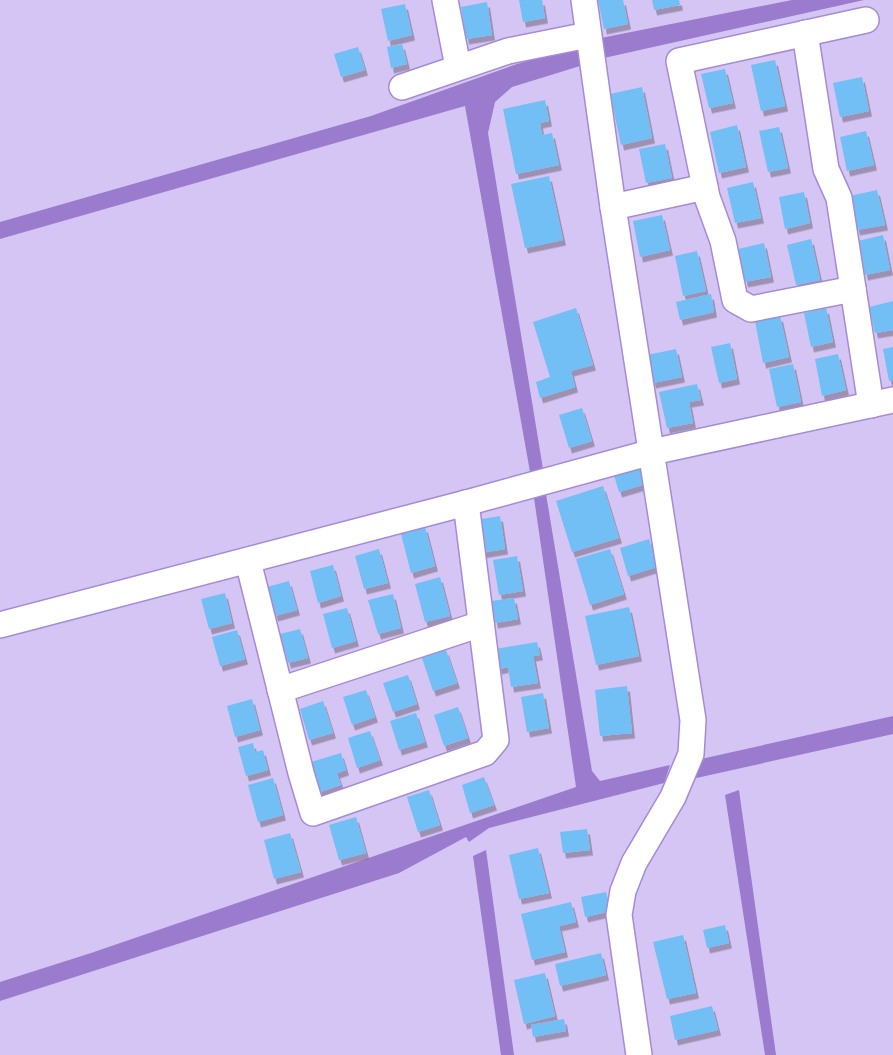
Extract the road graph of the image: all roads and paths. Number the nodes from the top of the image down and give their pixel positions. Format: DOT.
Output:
graph roads {
  1 [pos="445,0"];
  2 [pos="584,0"];
  3 [pos="866,20"];
  4 [pos="805,34"];
  5 [pos="588,35"];
  6 [pos="458,68"];
  7 [pos="402,87"];
  8 [pos="705,187"];
  9 [pos="613,207"];
  10 [pos="853,288"];
  11 [pos="882,402"];
  12 [pos="652,452"];
  13 [pos="466,504"];
  14 [pos="248,560"];
  15 [pos="481,624"];
  16 [pos="0,625"];
  17 [pos="280,690"];
  18 [pos="639,1055"];
  1 -- 6 [label="street"];
  2 -- 5 [label="street"];
  3 -- 4 [label="street"];
  4 -- 8 [label="street"];
  4 -- 10 [label="street"];
  5 -- 6 [label="street"];
  5 -- 9 [label="street"];
  6 -- 7 [label="street"];
  8 -- 9 [label="street"];
  8 -- 10 [label="street"];
  9 -- 12 [label="street"];
  10 -- 11 [label="street"];
  11 -- 12 [label="street"];
  12 -- 13 [label="street"];
  12 -- 18 [label="street"];
  13 -- 14 [label="street"];
  13 -- 15 [label="street"];
  14 -- 16 [label="street"];
  14 -- 17 [label="street"];
  15 -- 17 [label="street"];
  15 -- 17 [label="street"];
}
